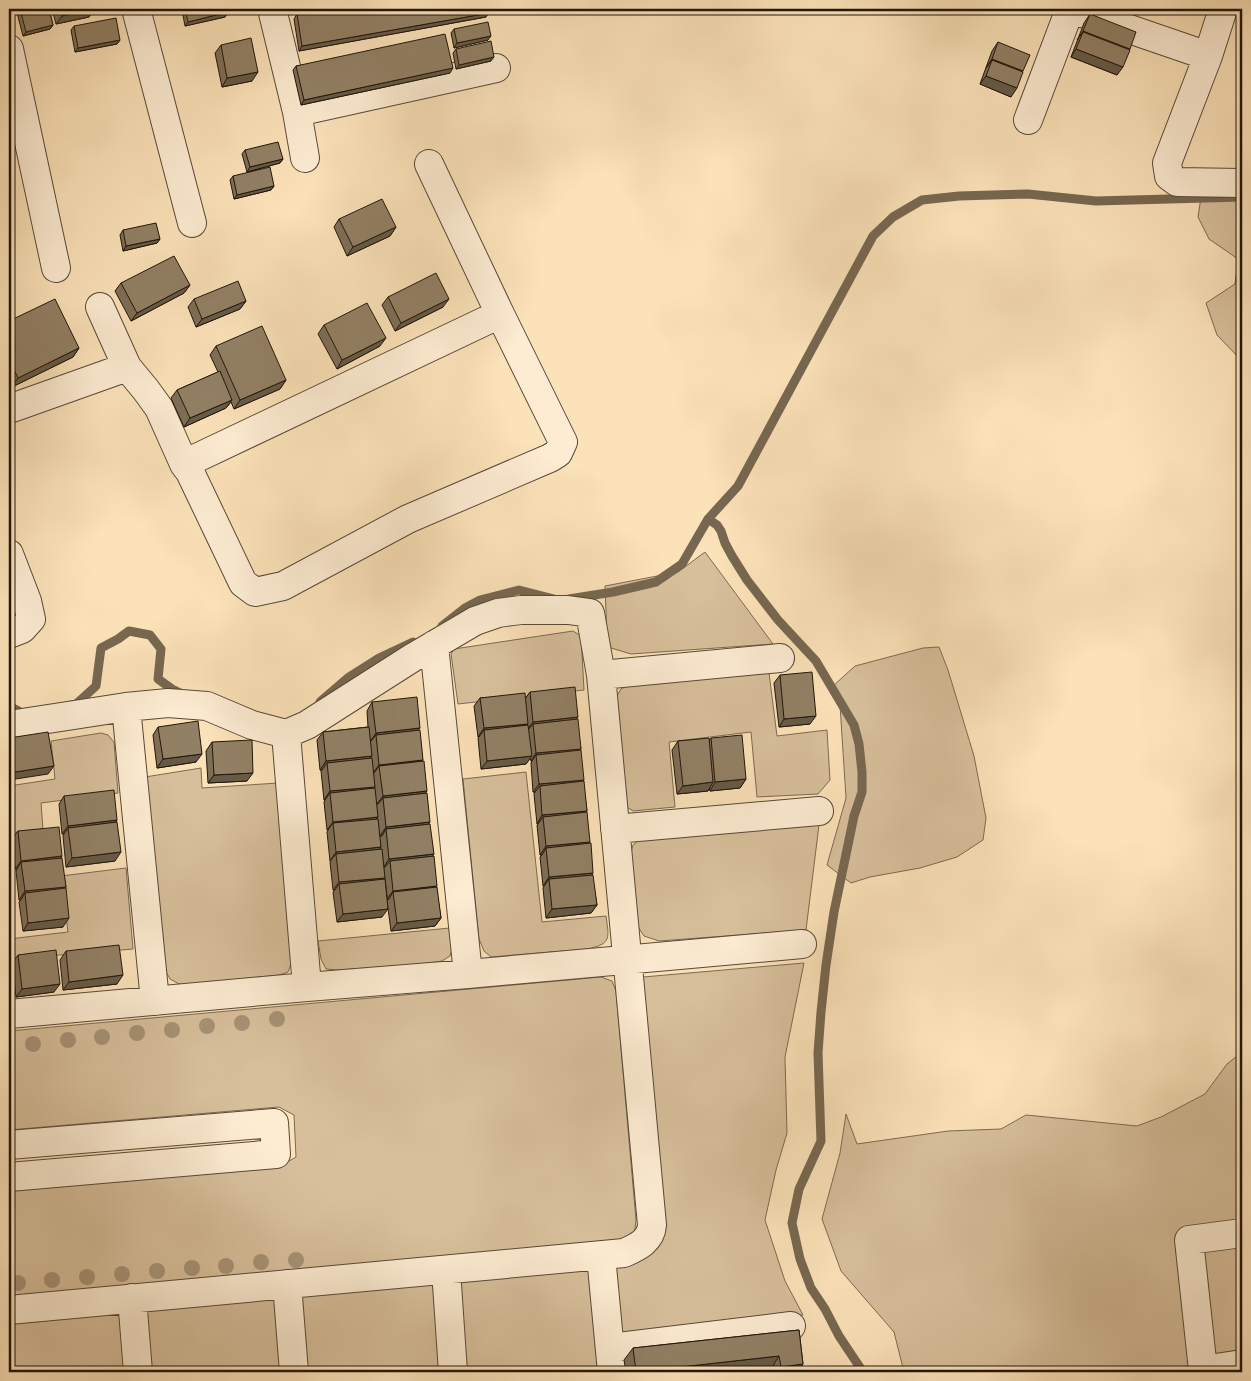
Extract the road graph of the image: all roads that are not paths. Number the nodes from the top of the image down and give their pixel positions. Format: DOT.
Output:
graph roads {
  1 [pos="136,9"];
  2 [pos="272,9"];
  3 [pos="1070,9"];
  4 [pos="1223,9"];
  5 [pos="9,49"];
  6 [pos="1208,56"];
  7 [pos="496,68"];
  8 [pos="297,112"];
  9 [pos="1028,120"];
  10 [pos="305,158"];
  11 [pos="429,164"];
  12 [pos="1242,183"];
  13 [pos="192,223"];
  14 [pos="56,268"];
  15 [pos="100,308"];
  16 [pos="500,314"];
  17 [pos="127,367"];
  18 [pos="9,409"];
  19 [pos="184,464"];
  20 [pos="9,554"];
  21 [pos="20,627"];
  22 [pos="434,645"];
  23 [pos="780,658"];
  24 [pos="601,675"];
  25 [pos="126,707"];
  26 [pos="9,725"];
  27 [pos="286,734"];
  28 [pos="819,811"];
  29 [pos="615,829"];
  30 [pos="802,944"];
  31 [pos="627,959"];
  32 [pos="468,974"];
  33 [pos="307,987"];
  34 [pos="155,1002"];
  35 [pos="9,1014"];
  36 [pos="9,1145"];
  37 [pos="9,1178"];
  38 [pos="1242,1233"];
  39 [pos="601,1256"];
  40 [pos="446,1270"];
  41 [pos="287,1284"];
  42 [pos="132,1298"];
  43 [pos="9,1310"];
  44 [pos="791,1326"];
  45 [pos="611,1360"];
  46 [pos="1242,1364"];
  47 [pos="138,1372"];
  48 [pos="294,1372"];
  49 [pos="453,1372"];
  1 -- 13 [label="street"];
  2 -- 8 [label="street"];
  3 -- 6 [label="street"];
  3 -- 9 [label="street"];
  4 -- 6 [label="street"];
  5 -- 14 [label="street"];
  6 -- 12 [label="street"];
  7 -- 8 [label="street"];
  8 -- 10 [label="street"];
  11 -- 16 [label="street"];
  15 -- 17 [label="street"];
  16 -- 19 [label="street"];
  16 -- 19 [label="street"];
  17 -- 18 [label="street"];
  17 -- 19 [label="street"];
  20 -- 21 [label="street"];
  22 -- 24 [label="street"];
  22 -- 27 [label="street"];
  22 -- 32 [label="street"];
  23 -- 24 [label="street"];
  24 -- 29 [label="street"];
  25 -- 26 [label="street"];
  25 -- 27 [label="street"];
  25 -- 34 [label="street"];
  27 -- 33 [label="street"];
  28 -- 29 [label="street"];
  29 -- 31 [label="street"];
  30 -- 31 [label="street"];
  31 -- 32 [label="street"];
  31 -- 39 [label="street"];
  32 -- 33 [label="street"];
  33 -- 34 [label="street"];
  34 -- 35 [label="street"];
  36 -- 37 [label="street"];
  38 -- 46 [label="street"];
  39 -- 40 [label="street"];
  39 -- 45 [label="street"];
  40 -- 41 [label="street"];
  40 -- 49 [label="street"];
  41 -- 42 [label="street"];
  41 -- 48 [label="street"];
  42 -- 43 [label="street"];
  42 -- 47 [label="street"];
  44 -- 45 [label="street"];
}
